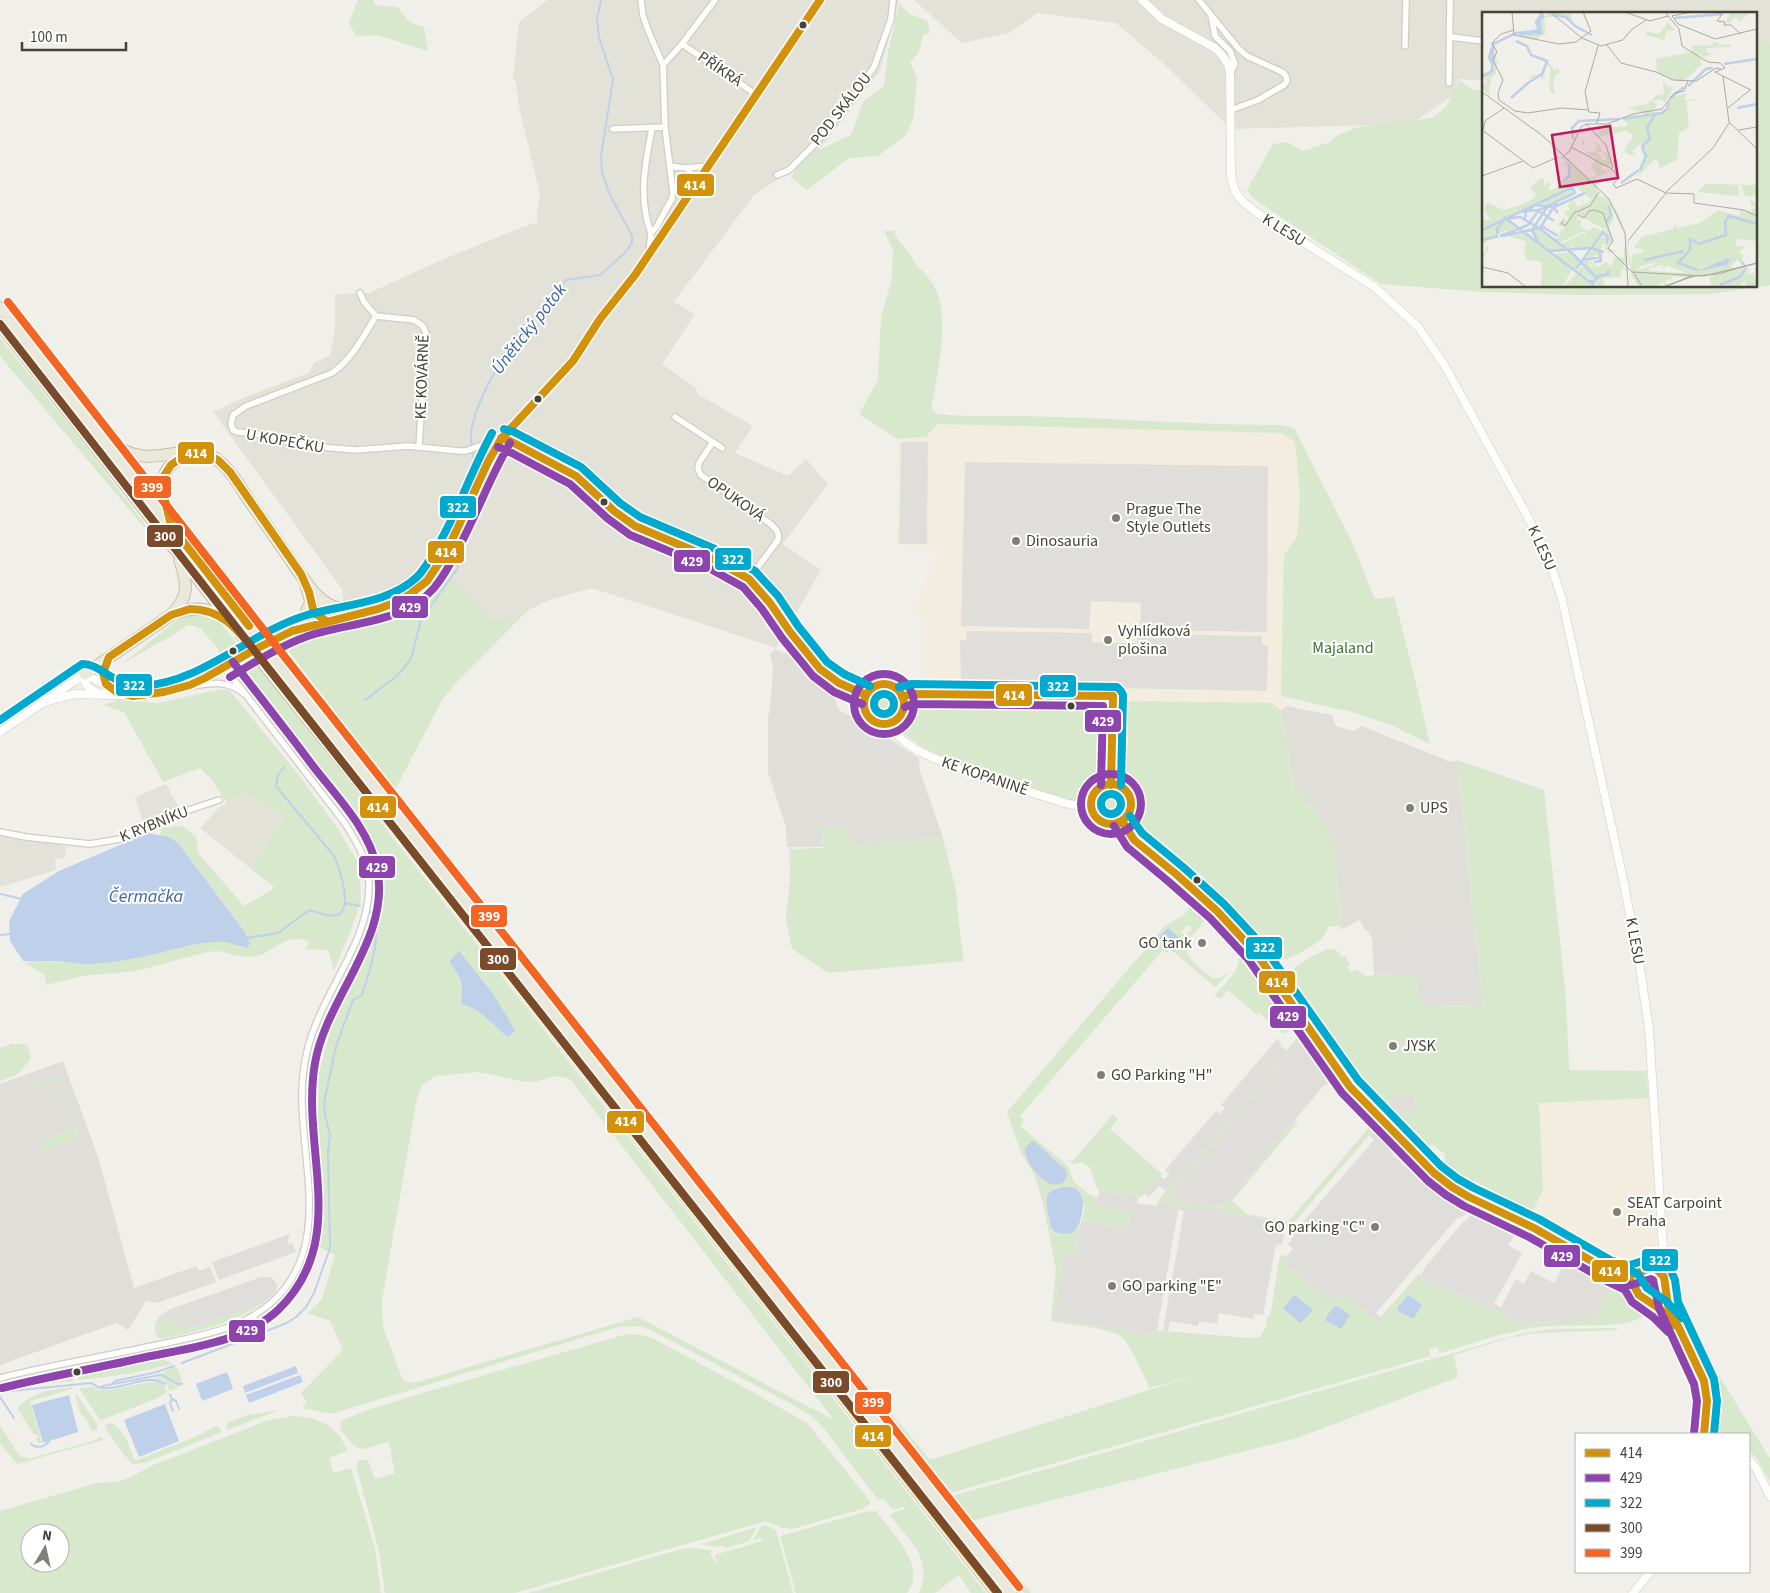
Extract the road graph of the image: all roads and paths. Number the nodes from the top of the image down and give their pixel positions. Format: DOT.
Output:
graph roads {
  1 [pos="641,0"];
  2 [pos="715,0"];
  3 [pos="820,0"];
  4 [pos="893,0"];
  5 [pos="1142,0"];
  6 [pos="1199,0"];
  7 [pos="1406,0"];
  8 [pos="1450,0"];
  9 [pos="1210,15"];
  10 [pos="1451,37"];
  11 [pos="1482,41"];
  12 [pos="682,44"];
  13 [pos="1404,46"];
  14 [pos="664,65"];
  15 [pos="1230,74"];
  16 [pos="1449,83"];
  17 [pos="757,95"];
  18 [pos="1231,110"];
  19 [pos="665,127"];
  20 [pos="652,128"];
  21 [pos="613,129"];
  22 [pos="670,166"];
  23 [pos="708,166"];
  24 [pos="689,168"];
  25 [pos="777,175"];
  26 [pos="690,191"];
  27 [pos="651,233"];
  28 [pos="649,253"];
  29 [pos="360,293"];
  30 [pos="0,308"];
  31 [pos="376,316"];
  32 [pos="0,324"];
  33 [pos="675,417"];
  34 [pos="102,438"];
  35 [pos="501,438"];
  36 [pos="713,442"];
  37 [pos="419,447"];
  38 [pos="722,448"];
  39 [pos="202,453"];
  40 [pos="170,526"];
  41 [pos="177,552"];
  42 [pos="749,579"];
  43 [pos="316,600"];
  44 [pos="366,612"];
  45 [pos="171,615"];
  46 [pos="324,620"];
  47 [pos="241,629"];
  48 [pos="292,631"];
  49 [pos="109,657"];
  50 [pos="272,665"];
  51 [pos="226,668"];
  52 [pos="85,674"];
  53 [pos="185,687"];
  54 [pos="109,688"];
  55 [pos="100,694"];
  56 [pos="866,695"];
  57 [pos="134,696"];
  58 [pos="248,697"];
  59 [pos="40,704"];
  60 [pos="891,723"];
  61 [pos="0,732"];
  62 [pos="219,800"];
  63 [pos="1092,805"];
  64 [pos="1122,821"];
  65 [pos="0,832"];
  66 [pos="1663,1254"];
  67 [pos="1650,1268"];
  68 [pos="1614,1273"];
  69 [pos="1639,1273"];
  70 [pos="1665,1285"];
  71 [pos="1635,1287"];
  72 [pos="1642,1298"];
  73 [pos="1678,1328"];
  74 [pos="0,1378"];
  75 [pos="1704,1433"];
  76 [pos="1750,1461"];
  77 [pos="1770,1496"];
  78 [pos="1649,1573"];
  79 [pos="997,1593"];
  80 [pos="1011,1593"];
  81 [pos="1634,1593"];
  1 -- 14 [label="street"];
  2 -- 12 [label="street"];
  3 -- 17 [label="street"];
  4 -- 25 [label="street, POD SKÁLOU"];
  5 -- 15 [label="street, K LESU"];
  6 -- 9 [label="street"];
  7 -- 13 [label="street"];
  8 -- 10 [label="street"];
  9 -- 15 [label="street"];
  9 -- 18 [label="street"];
  10 -- 11 [label="street"];
  10 -- 16 [label="street"];
  12 -- 14 [label="street"];
  12 -- 17 [label="street, PŘÍKRÁ"];
  14 -- 19 [label="street"];
  15 -- 18 [label="street, K LESU"];
  17 -- 23 [label="street"];
  18 -- 66 [label="street, K LESU"];
  19 -- 20 [label="street"];
  19 -- 22 [label="street"];
  20 -- 21 [label="street"];
  20 -- 27 [label="street"];
  22 -- 24 [label="street"];
  22 -- 27 [label="street"];
  23 -- 24 [label="street"];
  23 -- 26 [label="street"];
  24 -- 26 [label="street"];
  26 -- 28 [label="street"];
  27 -- 28 [label="street"];
  28 -- 35 [label="street"];
  29 -- 31 [label="street"];
  30 -- 34 [label="highway"];
  31 -- 37 [label="street, KE KOVÁRNĚ"];
  31 -- 37 [label="street, U KOPEČKU"];
  32 -- 41 [label="highway"];
  33 -- 36 [label="street"];
  34 -- 39 [label="highway"];
  34 -- 40 [label="highway"];
  35 -- 37 [label="street, U KOPEČKU"];
  35 -- 42 [label="street"];
  35 -- 44 [label="street"];
  36 -- 38 [label="street"];
  36 -- 42 [label="street, OPUKOVÁ"];
  39 -- 40 [label="highway"];
  39 -- 43 [label="highway"];
  40 -- 47 [label="highway"];
  41 -- 45 [label="highway"];
  41 -- 47 [label="highway"];
  42 -- 56 [label="street"];
  43 -- 44 [label="highway"];
  43 -- 46 [label="highway"];
  43 -- 48 [label="highway"];
  44 -- 46 [label="street"];
  45 -- 47 [label="highway"];
  45 -- 49 [label="highway"];
  46 -- 48 [label="street"];
  47 -- 50 [label="highway, bridge"];
  48 -- 51 [label="street"];
  49 -- 52 [label="highway"];
  49 -- 54 [label="street"];
  50 -- 79 [label="highway"];
  50 -- 80 [label="highway"];
  51 -- 53 [label="street"];
  51 -- 58 [label="street"];
  52 -- 54 [label="street"];
  52 -- 55 [label="street"];
  52 -- 59 [label="street"];
  53 -- 57 [label="street"];
  53 -- 58 [label="street"];
  54 -- 57 [label="street"];
  55 -- 57 [label="street"];
  55 -- 59 [label="street"];
  56 -- 60 [label="street"];
  56 -- 60 [label="street"];
  58 -- 74 [label="street"];
  59 -- 61 [label="street"];
  60 -- 63 [label="street, KE KOPANINĚ"];
  62 -- 65 [label="street, K RYBNÍKU"];
  63 -- 64 [label="street"];
  63 -- 64 [label="street"];
  64 -- 68 [label="street"];
  66 -- 67 [label="street"];
  66 -- 70 [label="street, K LESU"];
  67 -- 69 [label="street"];
  67 -- 70 [label="street"];
  68 -- 69 [label="street"];
  68 -- 71 [label="street"];
  69 -- 71 [label="street"];
  70 -- 72 [label="street"];
  70 -- 73 [label="street, K LESU"];
  71 -- 72 [label="street"];
  72 -- 73 [label="street"];
  73 -- 75 [label="street"];
  76 -- 77 [label="street"];
  78 -- 81 [label="street"];
}
